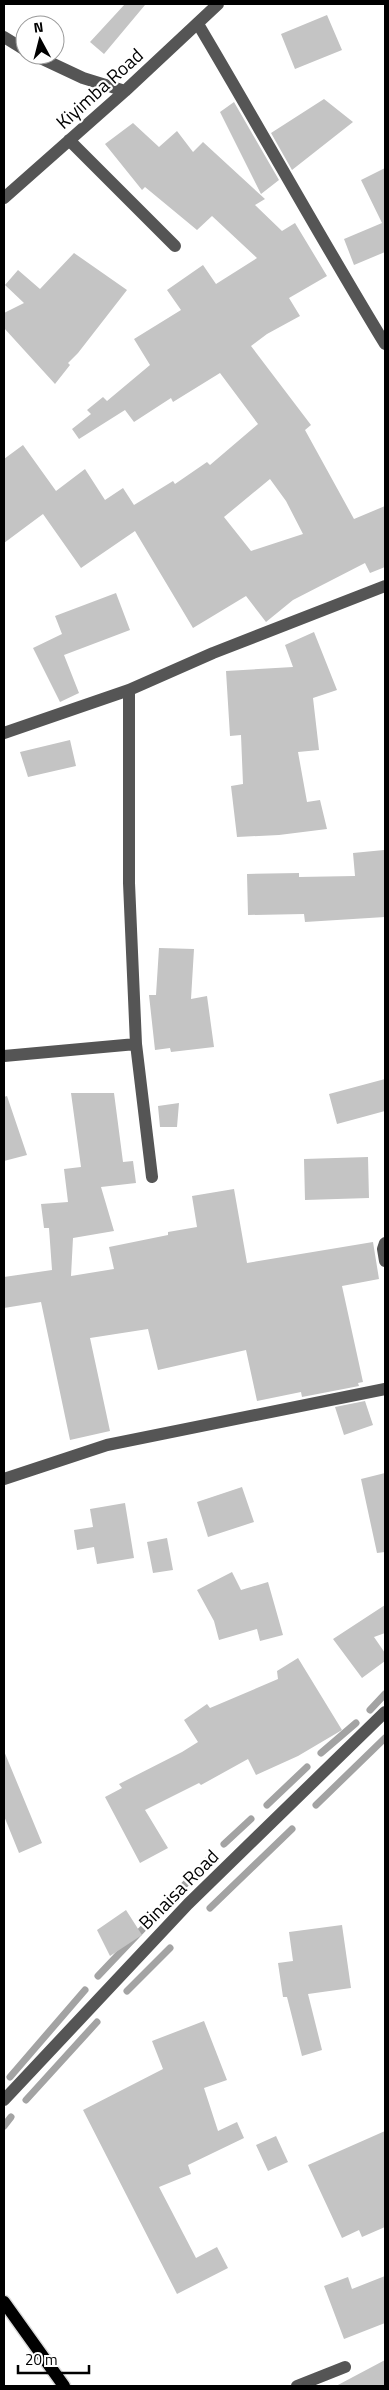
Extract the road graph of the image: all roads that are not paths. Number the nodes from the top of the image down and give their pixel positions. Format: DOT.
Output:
graph roads {
  1 [pos="218,4"];
  2 [pos="198,24"];
  3 [pos="4,37"];
  4 [pos="15,44"];
  5 [pos="55,65"];
  6 [pos="125,91"];
  7 [pos="69,140"];
  8 [pos="4,198"];
  9 [pos="175,246"];
  10 [pos="385,344"];
  11 [pos="385,586"];
  12 [pos="129,690"];
  13 [pos="4,733"];
  14 [pos="136,1044"];
  15 [pos="4,1056"];
  16 [pos="152,1177"];
  17 [pos="385,1243"];
  18 [pos="385,1261"];
  19 [pos="385,1389"];
  20 [pos="4,1479"];
  21 [pos="385,1712"];
  22 [pos="4,2100"];
  23 [pos="4,2302"];
  24 [pos="345,2368"];
  25 [pos="64,2386"];
  26 [pos="297,2386"];
  1 -- 2 [label="street, Kiyimba Road"];
  2 -- 6 [label="street, Kiyimba Road"];
  2 -- 10 [label="street"];
  3 -- 4 [label="street"];
  5 -- 6 [label="street"];
  6 -- 7 [label="street, Kiyimba Road"];
  7 -- 8 [label="street, Kiyimba Road"];
  7 -- 9 [label="street"];
  11 -- 12 [label="street"];
  12 -- 13 [label="street"];
  12 -- 14 [label="street"];
  14 -- 15 [label="street"];
  14 -- 16 [label="street"];
  17 -- 18 [label="street"];
  19 -- 20 [label="street"];
  21 -- 22 [label="street, Binaisa Road"];
  23 -- 25 [label="main road"];
  24 -- 26 [label="street"];
}
